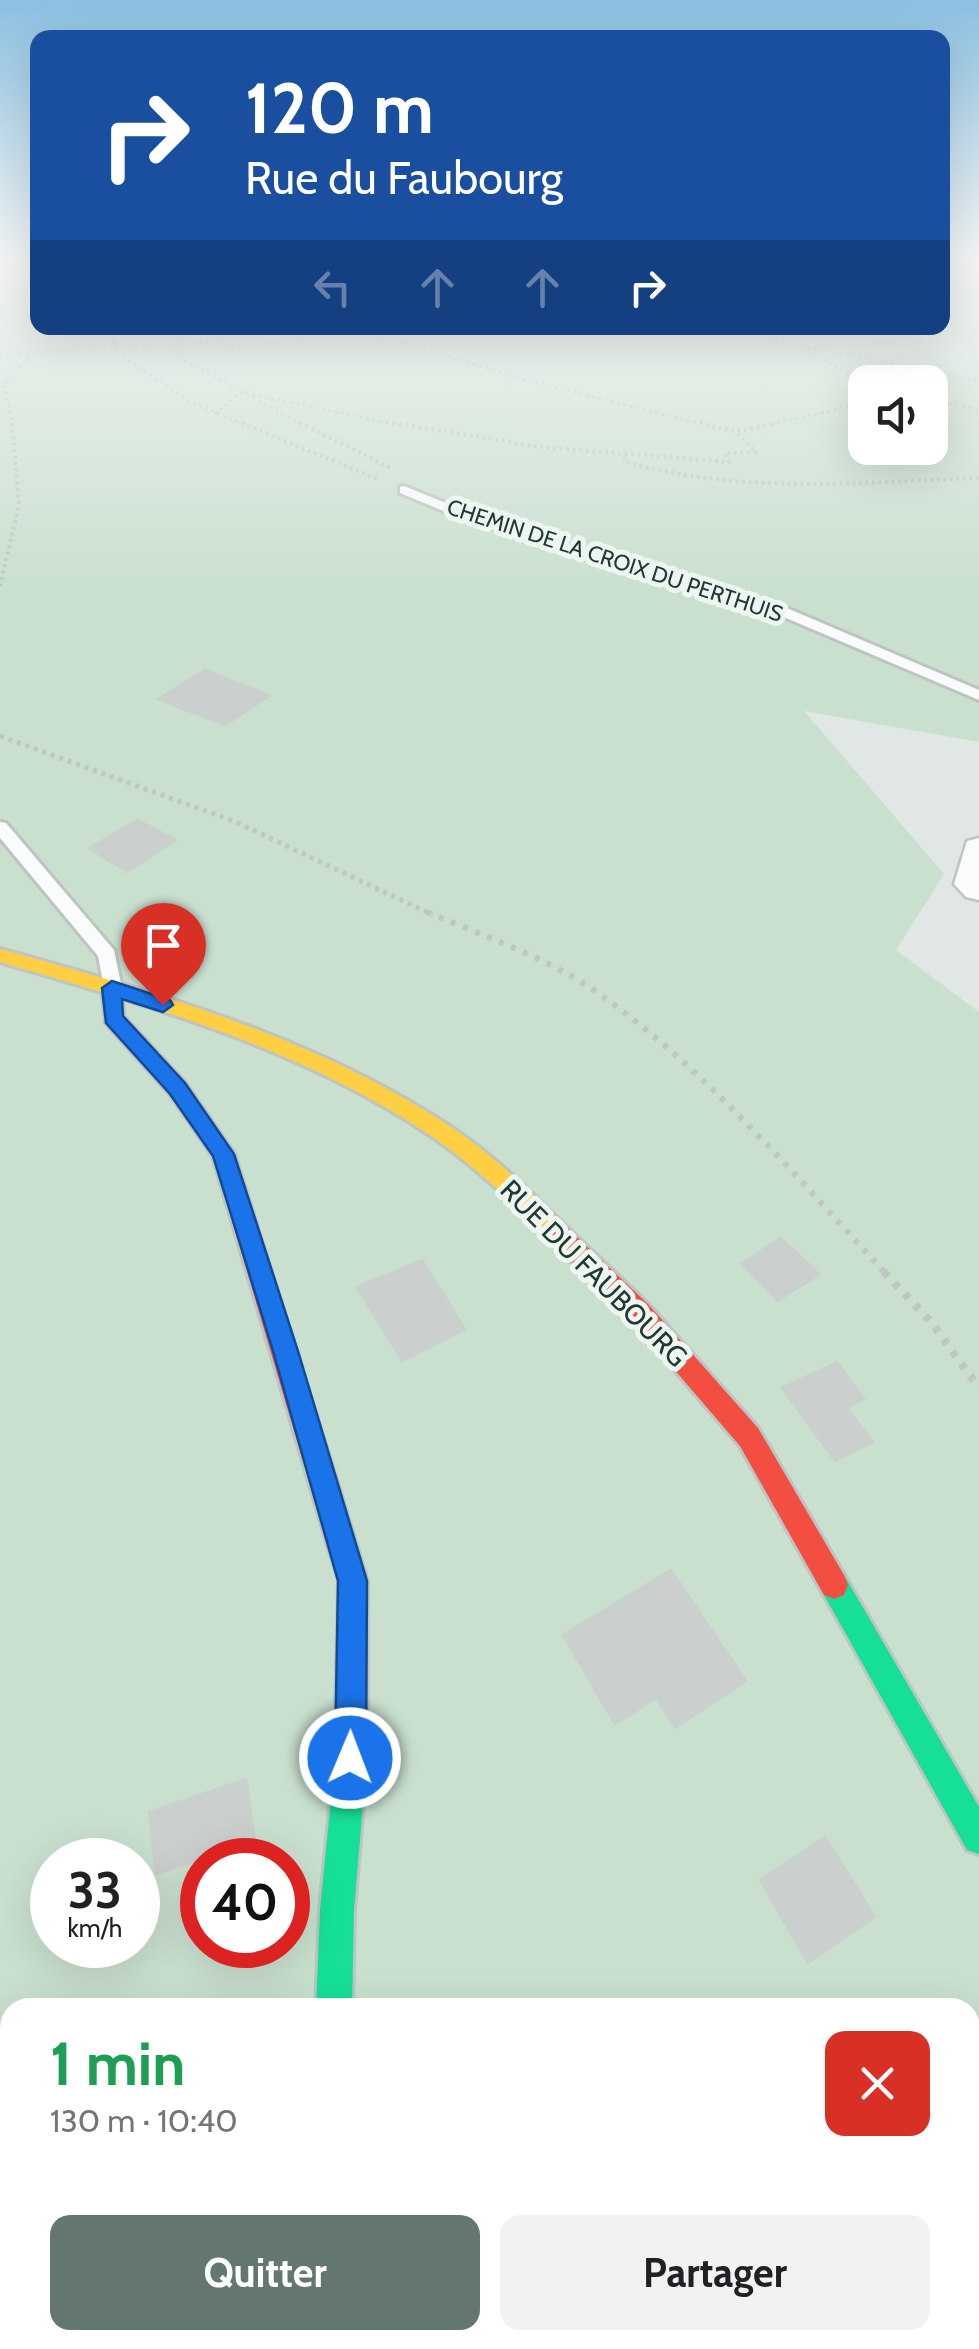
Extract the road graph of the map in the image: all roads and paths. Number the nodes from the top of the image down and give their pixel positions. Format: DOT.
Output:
graph roads {
  1 [pos="16,371"];
  2 [pos="144,371"];
  3 [pos="494,371"];
  4 [pos="926,371"];
  5 [pos="979,381"];
  6 [pos="948,404"];
  7 [pos="848,406"];
  8 [pos="979,409"];
  9 [pos="215,414"];
  10 [pos="736,432"];
  11 [pos="624,457"];
  12 [pos="979,478"];
  13 [pos="404,490"];
  14 [pos="0,586"];
  15 [pos="979,695"];
  16 [pos="0,736"];
  17 [pos="0,827"];
  18 [pos="979,849"];
  19 [pos="979,889"];
  20 [pos="0,955"];
  21 [pos="112,988"];
  22 [pos="979,1388"];
  23 [pos="979,1838"];
  24 [pos="334,1998"];
  1 -- 14 [label="path"];
  2 -- 9 [label="path"];
  3 -- 10 [label="path"];
  4 -- 5 [label="path"];
  6 -- 8 [label="path"];
  7 -- 10 [label="path"];
  9 -- 11 [label="path"];
  9 -- 13 [label="path"];
  10 -- 11 [label="path"];
  11 -- 12 [label="path"];
  13 -- 15 [label="lane, CHEMIN DE LA CROIX DU PERTHUIS"];
  16 -- 22 [label="path"];
  17 -- 21 [label="lane"];
  18 -- 19 [label="street"];
  20 -- 21 [label="main road, RUE DU FAUBOURG"];
  21 -- 23 [label="main road, RUE DU FAUBOURG"];
  21 -- 24 [label="main road"];
}
